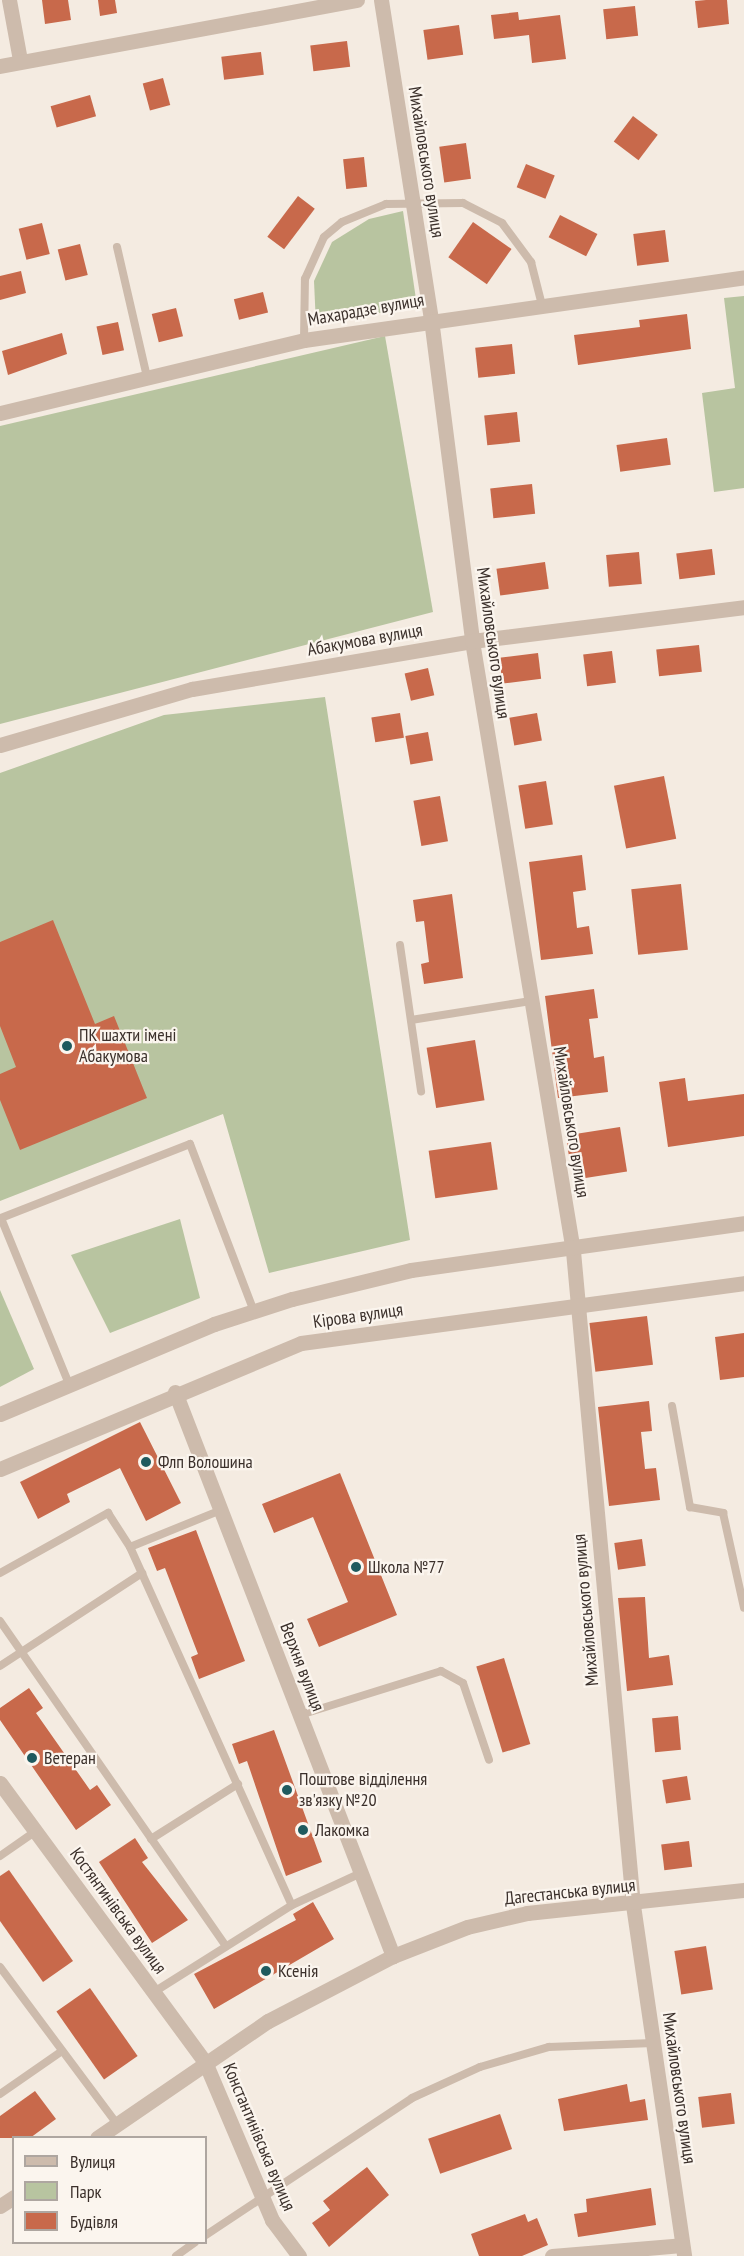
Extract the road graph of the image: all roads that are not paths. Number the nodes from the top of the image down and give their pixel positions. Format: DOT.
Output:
graph roads {
  1 [pos="9,0"];
  2 [pos="357,0"];
  3 [pos="381,0"];
  4 [pos="20,60"];
  5 [pos="0,66"];
  6 [pos="412,201"];
  7 [pos="117,247"];
  8 [pos="744,277"];
  9 [pos="542,304"];
  10 [pos="431,319"];
  11 [pos="304,340"];
  12 [pos="147,377"];
  13 [pos="0,413"];
  14 [pos="744,608"];
  15 [pos="472,641"];
  16 [pos="0,745"];
  17 [pos="400,945"];
  18 [pos="531,1001"];
  19 [pos="411,1020"];
  20 [pos="421,1091"];
  21 [pos="744,1223"];
  22 [pos="573,1251"];
  23 [pos="744,1283"];
  24 [pos="577,1307"];
  25 [pos="254,1311"];
  26 [pos="69,1384"];
  27 [pos="175,1392"];
  28 [pos="672,1406"];
  29 [pos="0,1414"];
  30 [pos="0,1469"];
  31 [pos="221,1510"];
  32 [pos="130,1547"];
  33 [pos="142,1572"];
  34 [pos="0,1573"];
  35 [pos="744,1608"];
  36 [pos="0,1621"];
  37 [pos="21,1651"];
  38 [pos="0,1666"];
  39 [pos="300,1715"];
  40 [pos="489,1760"];
  41 [pos="0,1783"];
  42 [pos="237,1784"];
  43 [pos="36,1832"];
  44 [pos="151,1839"];
  45 [pos="0,1856"];
  46 [pos="361,1873"];
  47 [pos="744,1890"];
  48 [pos="292,1905"];
  49 [pos="633,1905"];
  50 [pos="226,1946"];
  51 [pos="393,1956"];
  52 [pos="0,1966"];
  53 [pos="154,1992"];
  54 [pos="653,2043"];
  55 [pos="62,2051"];
  56 [pos="205,2062"];
  57 [pos="0,2094"];
  58 [pos="117,2124"];
  59 [pos="101,2136"];
  60 [pos="264,2195"];
  61 [pos="207,2234"];
  62 [pos="192,2244"];
  63 [pos="683,2250"];
  64 [pos="176,2256"];
  65 [pos="299,2256"];
  66 [pos="552,2256"];
  1 -- 4 [label="street"];
  2 -- 4 [label="street"];
  3 -- 6 [label="street, Михайловського вулиця"];
  4 -- 5 [label="street"];
  6 -- 9 [label="lane"];
  6 -- 10 [label="street, Михайловського вулиця"];
  6 -- 11 [label="lane"];
  7 -- 12 [label="lane"];
  8 -- 9 [label="street, Махарадзе вулиця"];
  9 -- 10 [label="street, Махарадзе вулиця"];
  10 -- 11 [label="street, Махарадзе вулиця"];
  10 -- 15 [label="street, Михайловського вулиця"];
  11 -- 12 [label="street, Махарадзе вулиця"];
  12 -- 13 [label="street, Махарадзе вулиця"];
  14 -- 15 [label="street, Абакумова вулиця"];
  15 -- 16 [label="street, Абакумова вулиця"];
  15 -- 18 [label="street, Михайловського вулиця"];
  17 -- 19 [label="lane"];
  18 -- 19 [label="lane"];
  18 -- 22 [label="street, Михайловського вулиця"];
  19 -- 20 [label="lane"];
  21 -- 22 [label="street, Кірова вулиця"];
  22 -- 24 [label="street, Михайловського вулиця"];
  22 -- 25 [label="street, Кірова вулиця"];
  23 -- 24 [label="street, Кірова вулиця"];
  24 -- 27 [label="street, Кірова вулиця"];
  24 -- 49 [label="street, Михайловського вулиця"];
  25 -- 26 [label="street, Кірова вулиця"];
  25 -- 26 [label="lane"];
  26 -- 29 [label="street, Кірова вулиця"];
  27 -- 30 [label="street, Кірова вулиця"];
  27 -- 31 [label="street, Верхня вулиця"];
  28 -- 35 [label="lane"];
  31 -- 32 [label="lane"];
  31 -- 39 [label="street, Верхня вулиця"];
  32 -- 33 [label="lane"];
  32 -- 34 [label="lane"];
  33 -- 37 [label="lane"];
  33 -- 42 [label="lane"];
  36 -- 37 [label="lane"];
  37 -- 38 [label="lane"];
  37 -- 44 [label="lane"];
  39 -- 40 [label="lane"];
  39 -- 46 [label="street, Верхня вулиця"];
  41 -- 43 [label="street, Костянтинівська вулиця"];
  42 -- 44 [label="lane"];
  42 -- 48 [label="lane"];
  43 -- 45 [label="lane"];
  43 -- 53 [label="street, Костянтинівська вулиця"];
  44 -- 50 [label="lane"];
  46 -- 48 [label="lane"];
  46 -- 51 [label="street, Верхня вулиця"];
  47 -- 49 [label="street, Дагестанська вулиця"];
  48 -- 50 [label="lane"];
  49 -- 51 [label="street, Дагестанська вулиця"];
  49 -- 54 [label="street, Михайловського вулиця"];
  50 -- 53 [label="lane"];
  51 -- 56 [label="street, Дагестанська вулиця"];
  52 -- 55 [label="lane"];
  53 -- 56 [label="street, Костянтинівська вулиця"];
  54 -- 60 [label="lane"];
  54 -- 63 [label="street, Михайловського вулиця"];
  55 -- 57 [label="lane"];
  55 -- 58 [label="lane"];
  56 -- 58 [label="street, Дагестанська вулиця"];
  56 -- 60 [label="street, Константинівська вулиця"];
  58 -- 59 [label="street, Дагестанська вулиця"];
  60 -- 61 [label="lane"];
  60 -- 65 [label="street, Константинівська вулиця"];
  62 -- 64 [label="lane"];
  63 -- 66 [label="street"];
}
